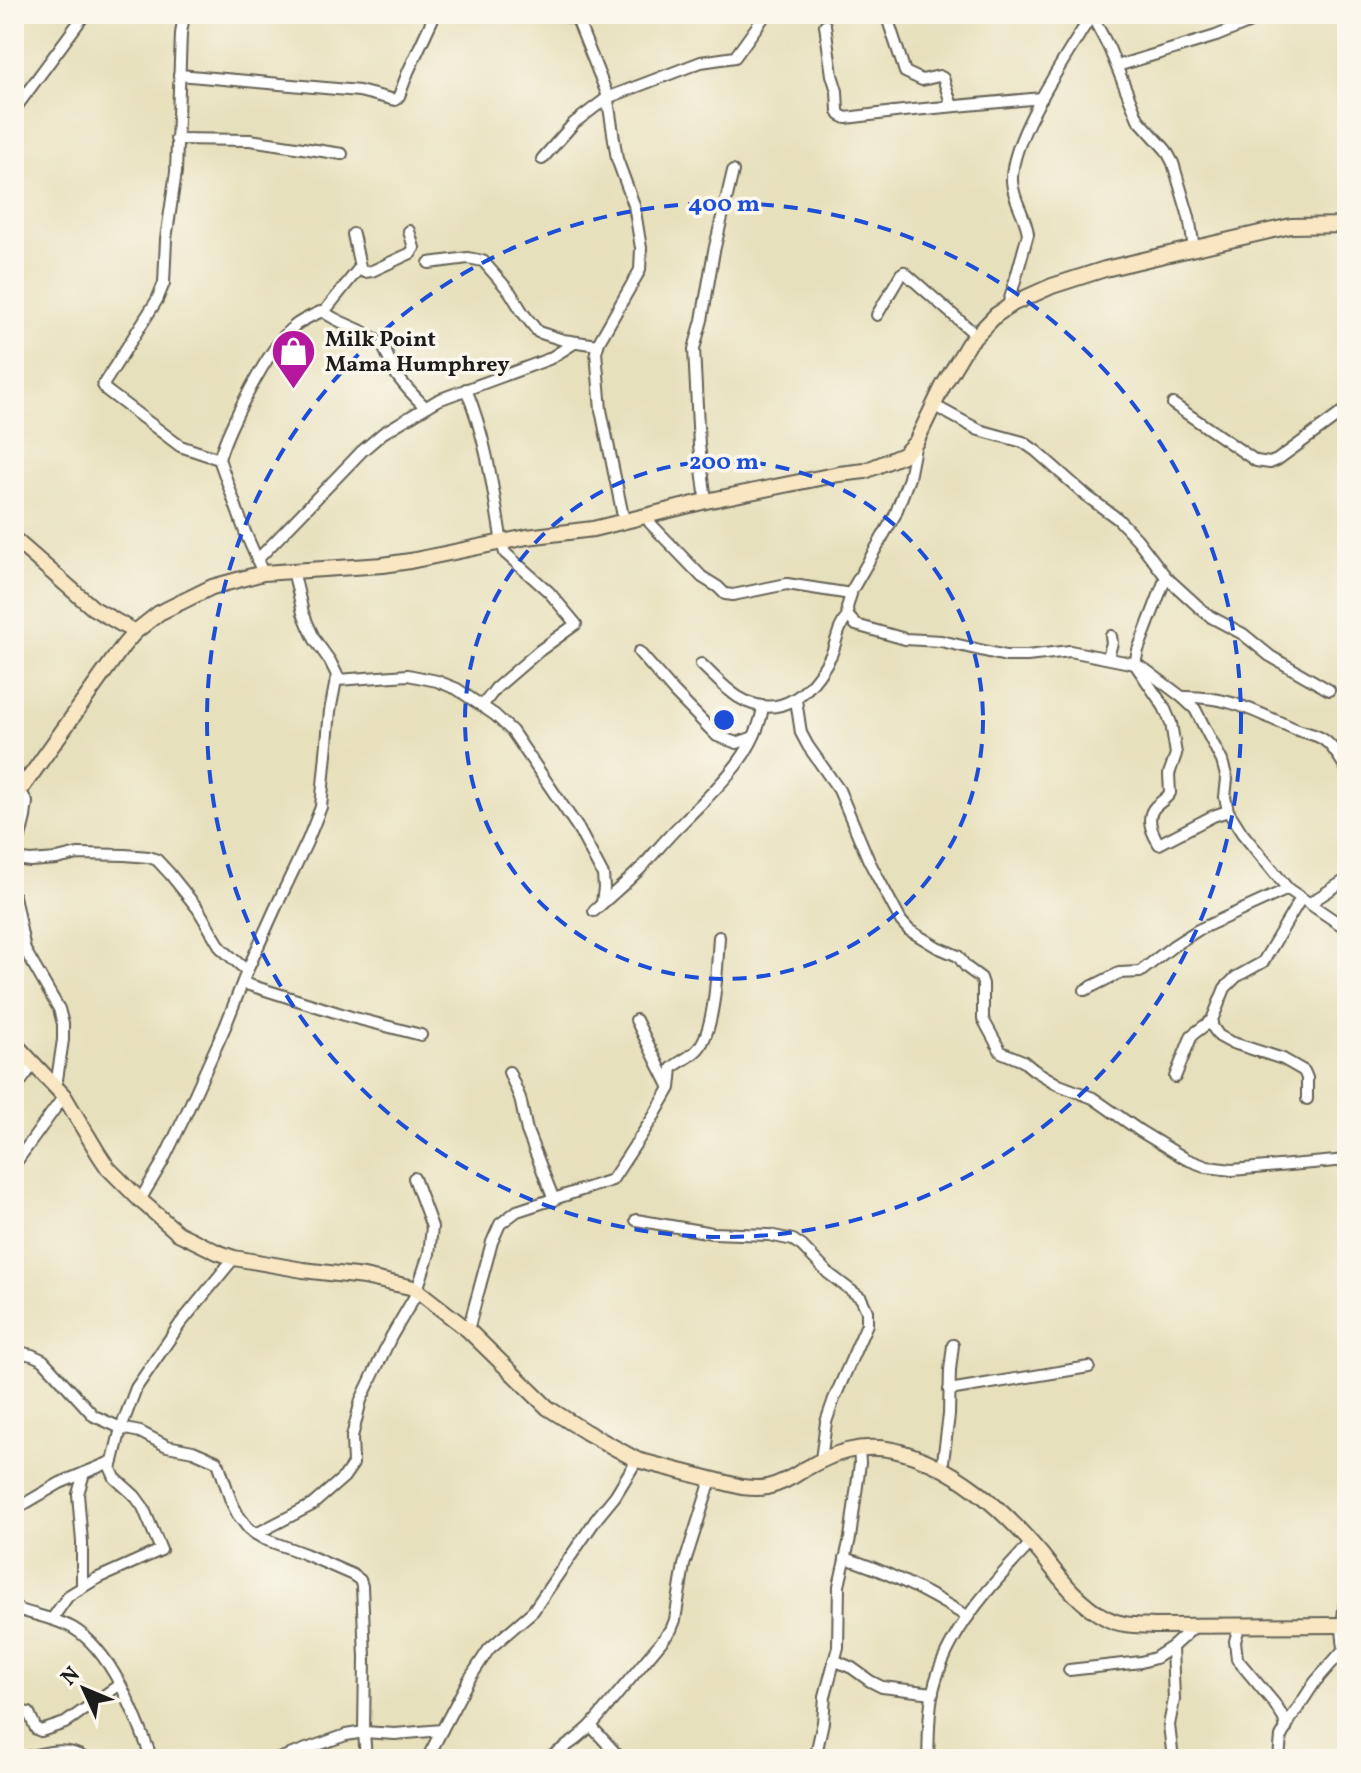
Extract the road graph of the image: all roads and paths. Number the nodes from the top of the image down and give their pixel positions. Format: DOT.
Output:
graph roads {
  1 [pos="85,14"];
  2 [pos="184,14"];
  3 [pos="435,14"];
  4 [pos="557,14"];
  5 [pos="766,14"];
  6 [pos="886,14"];
  7 [pos="1270,14"];
  8 [pos="1091,15"];
  9 [pos="578,16"];
  10 [pos="825,25"];
  11 [pos="1117,66"];
  12 [pos="179,75"];
  13 [pos="607,98"];
  14 [pos="1042,98"];
  15 [pos="952,106"];
  16 [pos="14,110"];
  17 [pos="176,139"];
  18 [pos="342,154"];
  19 [pos="542,159"];
  20 [pos="733,171"];
  21 [pos="1347,225"];
  22 [pos="409,231"];
  23 [pos="353,234"];
  24 [pos="1194,248"];
  25 [pos="429,263"];
  26 [pos="359,269"];
  27 [pos="1008,306"];
  28 [pos="324,312"];
  29 [pos="877,315"];
  30 [pos="976,335"];
  31 [pos="576,342"];
  32 [pos="598,345"];
  33 [pos="466,389"];
  34 [pos="1173,404"];
  35 [pos="933,405"];
  36 [pos="425,407"];
  37 [pos="1347,409"];
  38 [pos="916,442"];
  39 [pos="219,459"];
  40 [pos="706,501"];
  41 [pos="646,516"];
  42 [pos="624,521"];
  43 [pos="14,539"];
  44 [pos="502,543"];
  45 [pos="260,567"];
  46 [pos="293,570"];
  47 [pos="1166,577"];
  48 [pos="851,594"];
  49 [pos="848,616"];
  50 [pos="135,632"];
  51 [pos="1111,636"];
  52 [pos="639,652"];
  53 [pos="1108,657"];
  54 [pos="701,664"];
  55 [pos="1135,664"];
  56 [pos="337,680"];
  57 [pos="1329,690"];
  58 [pos="1182,697"];
  59 [pos="796,700"];
  60 [pos="482,706"];
  61 [pos="763,707"];
  62 [pos="753,737"];
  63 [pos="14,766"];
  64 [pos="1347,770"];
  65 [pos="20,792"];
  66 [pos="1228,811"];
  67 [pos="14,860"];
  68 [pos="1347,879"];
  69 [pos="1288,889"];
  70 [pos="14,896"];
  71 [pos="1306,900"];
  72 [pos="1347,929"];
  73 [pos="719,937"];
  74 [pos="247,971"];
  75 [pos="243,983"];
  76 [pos="1085,990"];
  77 [pos="636,1020"];
  78 [pos="1212,1020"];
  79 [pos="421,1035"];
  80 [pos="14,1043"];
  81 [pos="34,1063"];
  82 [pos="509,1072"];
  83 [pos="1175,1077"];
  84 [pos="670,1088"];
  85 [pos="14,1091"];
  86 [pos="60,1091"];
  87 [pos="1307,1099"];
  88 [pos="1347,1160"];
  89 [pos="14,1165"];
  90 [pos="414,1178"];
  91 [pos="140,1200"];
  92 [pos="554,1200"];
  93 [pos="636,1220"];
  94 [pos="234,1258"];
  95 [pos="418,1291"];
  96 [pos="468,1330"];
  97 [pos="953,1345"];
  98 [pos="14,1351"];
  99 [pos="1089,1367"];
  100 [pos="949,1390"];
  101 [pos="121,1428"];
  102 [pos="859,1448"];
  103 [pos="637,1460"];
  104 [pos="821,1460"];
  105 [pos="113,1461"];
  106 [pos="942,1469"];
  107 [pos="84,1473"];
  108 [pos="711,1480"];
  109 [pos="14,1510"];
  110 [pos="256,1534"];
  111 [pos="1031,1543"];
  112 [pos="845,1558"];
  113 [pos="82,1587"];
  114 [pos="1347,1592"];
  115 [pos="14,1608"];
  116 [pos="968,1617"];
  117 [pos="52,1619"];
  118 [pos="1197,1624"];
  119 [pos="1240,1624"];
  120 [pos="1345,1625"];
  121 [pos="1172,1647"];
  122 [pos="1346,1653"];
  123 [pos="834,1660"];
  124 [pos="1069,1670"];
  125 [pos="119,1685"];
  126 [pos="933,1693"];
  127 [pos="14,1716"];
  128 [pos="591,1726"];
  129 [pos="1286,1729"];
  130 [pos="442,1730"];
  131 [pos="364,1732"];
  132 [pos="816,1754"];
  133 [pos="14,1759"];
  134 [pos="86,1759"];
  135 [pos="152,1759"];
  136 [pos="278,1759"];
  137 [pos="366,1759"];
  138 [pos="427,1759"];
  139 [pos="548,1759"];
  140 [pos="621,1759"];
  141 [pos="801,1759"];
  142 [pos="838,1759"];
  143 [pos="928,1759"];
  144 [pos="1173,1759"];
  145 [pos="1279,1759"];
  1 -- 16 [label="street"];
  2 -- 12 [label="street"];
  3 -- 12 [label="street"];
  4 -- 9 [label="street"];
  5 -- 13 [label="street"];
  6 -- 15 [label="street"];
  7 -- 11 [label="street"];
  8 -- 11 [label="street"];
  8 -- 14 [label="street"];
  9 -- 13 [label="street"];
  10 -- 15 [label="street"];
  11 -- 24 [label="street"];
  12 -- 17 [label="street"];
  13 -- 19 [label="street"];
  13 -- 32 [label="street"];
  14 -- 15 [label="street"];
  14 -- 27 [label="street"];
  17 -- 18 [label="street"];
  17 -- 39 [label="street"];
  20 -- 40 [label="street"];
  21 -- 24 [label="street"];
  22 -- 26 [label="street"];
  23 -- 26 [label="street"];
  24 -- 27 [label="street"];
  25 -- 31 [label="street"];
  26 -- 28 [label="street"];
  27 -- 30 [label="street"];
  28 -- 36 [label="street"];
  28 -- 39 [label="street"];
  29 -- 30 [label="street"];
  30 -- 35 [label="street"];
  31 -- 32 [label="street"];
  31 -- 33 [label="street"];
  32 -- 42 [label="street"];
  33 -- 36 [label="street"];
  33 -- 44 [label="street"];
  34 -- 37 [label="street"];
  35 -- 38 [label="street"];
  35 -- 47 [label="street"];
  36 -- 45 [label="street"];
  38 -- 40 [label="street"];
  38 -- 48 [label="street"];
  39 -- 45 [label="street"];
  40 -- 41 [label="street"];
  41 -- 42 [label="street"];
  41 -- 48 [label="street"];
  42 -- 44 [label="street"];
  43 -- 50 [label="street"];
  44 -- 46 [label="street"];
  44 -- 60 [label="street"];
  45 -- 46 [label="street"];
  45 -- 50 [label="street"];
  46 -- 56 [label="street"];
  47 -- 55 [label="street"];
  47 -- 57 [label="street"];
  48 -- 49 [label="street"];
  49 -- 53 [label="street"];
  49 -- 59 [label="street"];
  50 -- 65 [label="street"];
  51 -- 53 [label="street"];
  52 -- 62 [label="street"];
  53 -- 55 [label="street"];
  54 -- 61 [label="street"];
  55 -- 58 [label="street"];
  55 -- 66 [label="street"];
  56 -- 60 [label="street"];
  56 -- 74 [label="street"];
  58 -- 64 [label="street"];
  58 -- 66 [label="street"];
  59 -- 61 [label="street"];
  59 -- 88 [label="street"];
  60 -- 62 [label="street"];
  61 -- 62 [label="street"];
  63 -- 65 [label="street"];
  65 -- 67 [label="street"];
  66 -- 69 [label="street"];
  67 -- 74 [label="street"];
  68 -- 71 [label="street"];
  69 -- 71 [label="street"];
  69 -- 76 [label="street"];
  70 -- 86 [label="street"];
  71 -- 72 [label="street"];
  71 -- 78 [label="street"];
  73 -- 84 [label="street"];
  74 -- 75 [label="street"];
  75 -- 79 [label="street"];
  75 -- 91 [label="street"];
  77 -- 84 [label="street"];
  78 -- 83 [label="street"];
  78 -- 87 [label="street"];
  80 -- 81 [label="street"];
  81 -- 85 [label="street"];
  81 -- 86 [label="street"];
  82 -- 92 [label="street"];
  84 -- 92 [label="street"];
  86 -- 89 [label="street"];
  86 -- 91 [label="street"];
  90 -- 95 [label="street"];
  91 -- 94 [label="street"];
  92 -- 96 [label="street"];
  93 -- 104 [label="street"];
  94 -- 95 [label="street"];
  94 -- 101 [label="street"];
  95 -- 96 [label="street"];
  95 -- 110 [label="street"];
  96 -- 103 [label="street"];
  97 -- 100 [label="street"];
  98 -- 101 [label="street"];
  99 -- 100 [label="street"];
  100 -- 106 [label="street"];
  101 -- 105 [label="street"];
  101 -- 110 [label="street"];
  102 -- 104 [label="street"];
  102 -- 106 [label="street"];
  102 -- 112 [label="street"];
  103 -- 108 [label="street"];
  103 -- 130 [label="street"];
  104 -- 108 [label="street"];
  105 -- 107 [label="street"];
  105 -- 113 [label="street"];
  106 -- 111 [label="street"];
  107 -- 109 [label="street"];
  107 -- 113 [label="street"];
  108 -- 128 [label="street"];
  110 -- 131 [label="street"];
  111 -- 116 [label="street"];
  111 -- 118 [label="street"];
  112 -- 116 [label="street"];
  112 -- 123 [label="street"];
  113 -- 117 [label="street"];
  114 -- 120 [label="street"];
  115 -- 117 [label="street"];
  116 -- 126 [label="street"];
  117 -- 125 [label="street"];
  118 -- 119 [label="street"];
  118 -- 121 [label="street"];
  119 -- 120 [label="street"];
  119 -- 129 [label="street"];
  120 -- 122 [label="street"];
  121 -- 124 [label="street"];
  121 -- 144 [label="street"];
  122 -- 129 [label="street"];
  123 -- 126 [label="street"];
  123 -- 132 [label="street"];
  125 -- 127 [label="street"];
  125 -- 135 [label="street"];
  126 -- 143 [label="street"];
  128 -- 139 [label="street"];
  128 -- 140 [label="street"];
  129 -- 145 [label="street"];
  130 -- 131 [label="street"];
  130 -- 138 [label="street"];
  131 -- 136 [label="street"];
  131 -- 137 [label="street"];
  132 -- 141 [label="street"];
  132 -- 142 [label="street"];
  133 -- 134 [label="street"];
}
